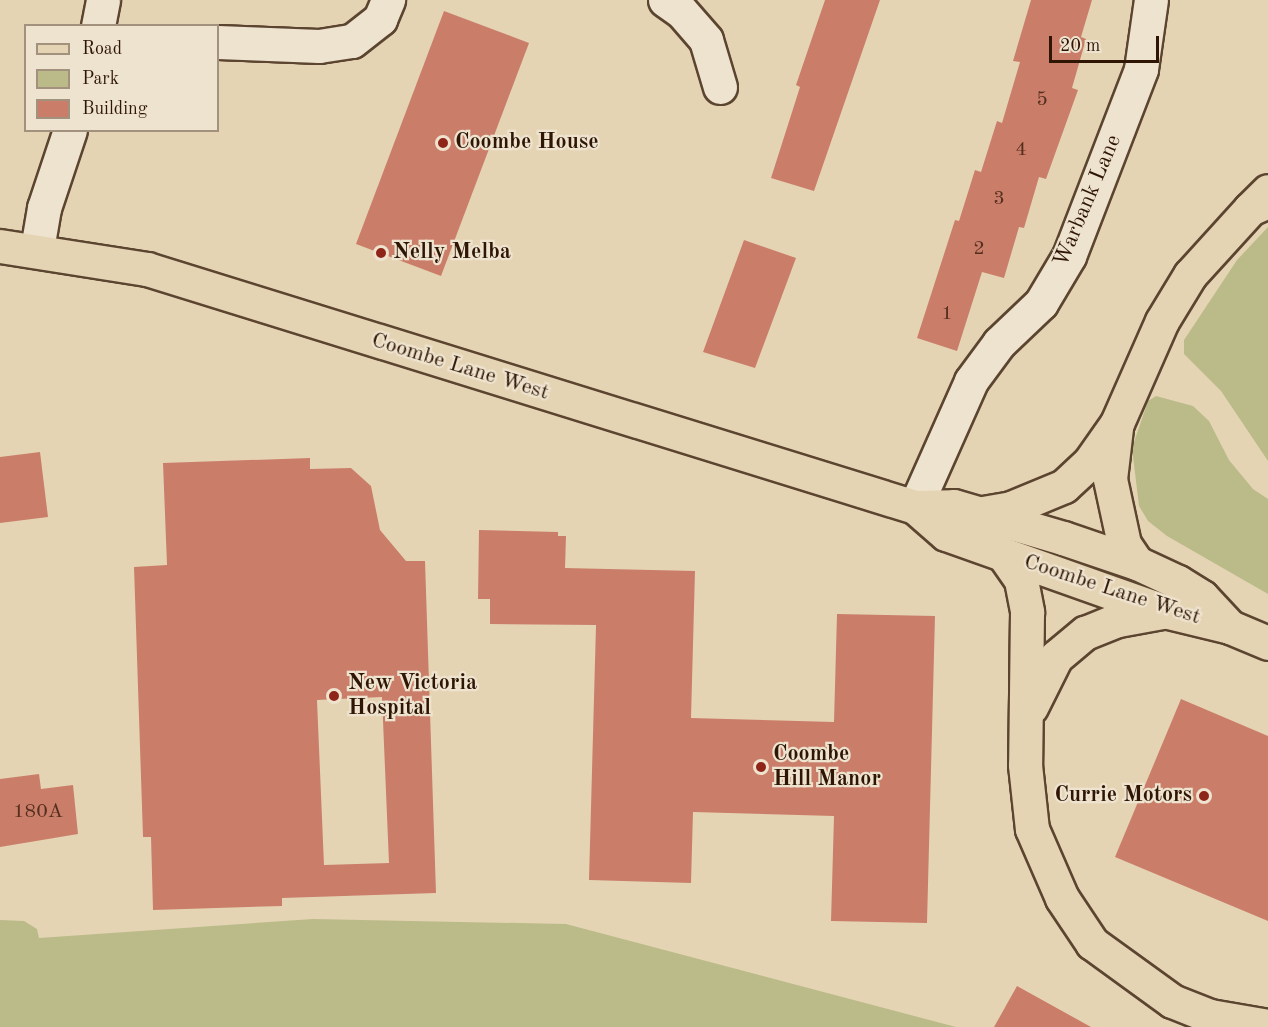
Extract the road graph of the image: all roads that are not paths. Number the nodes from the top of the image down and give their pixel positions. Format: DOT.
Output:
graph roads {
  1 [pos="103,0"];
  2 [pos="388,0"];
  3 [pos="665,0"];
  4 [pos="1151,0"];
  5 [pos="98,24"];
  6 [pos="219,42"];
  7 [pos="720,87"];
  8 [pos="69,132"];
  9 [pos="1262,200"];
  10 [pos="0,246"];
  11 [pos="37,249"];
  12 [pos="1117,423"];
  13 [pos="915,507"];
  14 [pos="981,513"];
  15 [pos="1003,554"];
  16 [pos="1137,563"];
  17 [pos="1164,611"];
  18 [pos="1246,633"];
  19 [pos="1029,711"];
  20 [pos="1268,1026"];
  1 -- 5 [label="street"];
  2 -- 6 [label="street"];
  3 -- 7 [label="street"];
  4 -- 13 [label="street, Warbank Lane"];
  8 -- 11 [label="street"];
  9 -- 12 [label="main road"];
  10 -- 11 [label="main road, Coombe Lane West"];
  11 -- 13 [label="main road, Coombe Lane West"];
  12 -- 14 [label="main road"];
  12 -- 16 [label="main road"];
  13 -- 14 [label="main road, Coombe Lane West"];
  13 -- 15 [label="main road, Coombe Lane West"];
  14 -- 16 [label="main road, Coombe Lane West"];
  15 -- 17 [label="main road, Coombe Lane West"];
  15 -- 19 [label="main road"];
  16 -- 18 [label="main road, Coombe Lane West"];
  17 -- 18 [label="main road, Coombe Lane West"];
  17 -- 19 [label="main road"];
  19 -- 20 [label="main road"];
}
